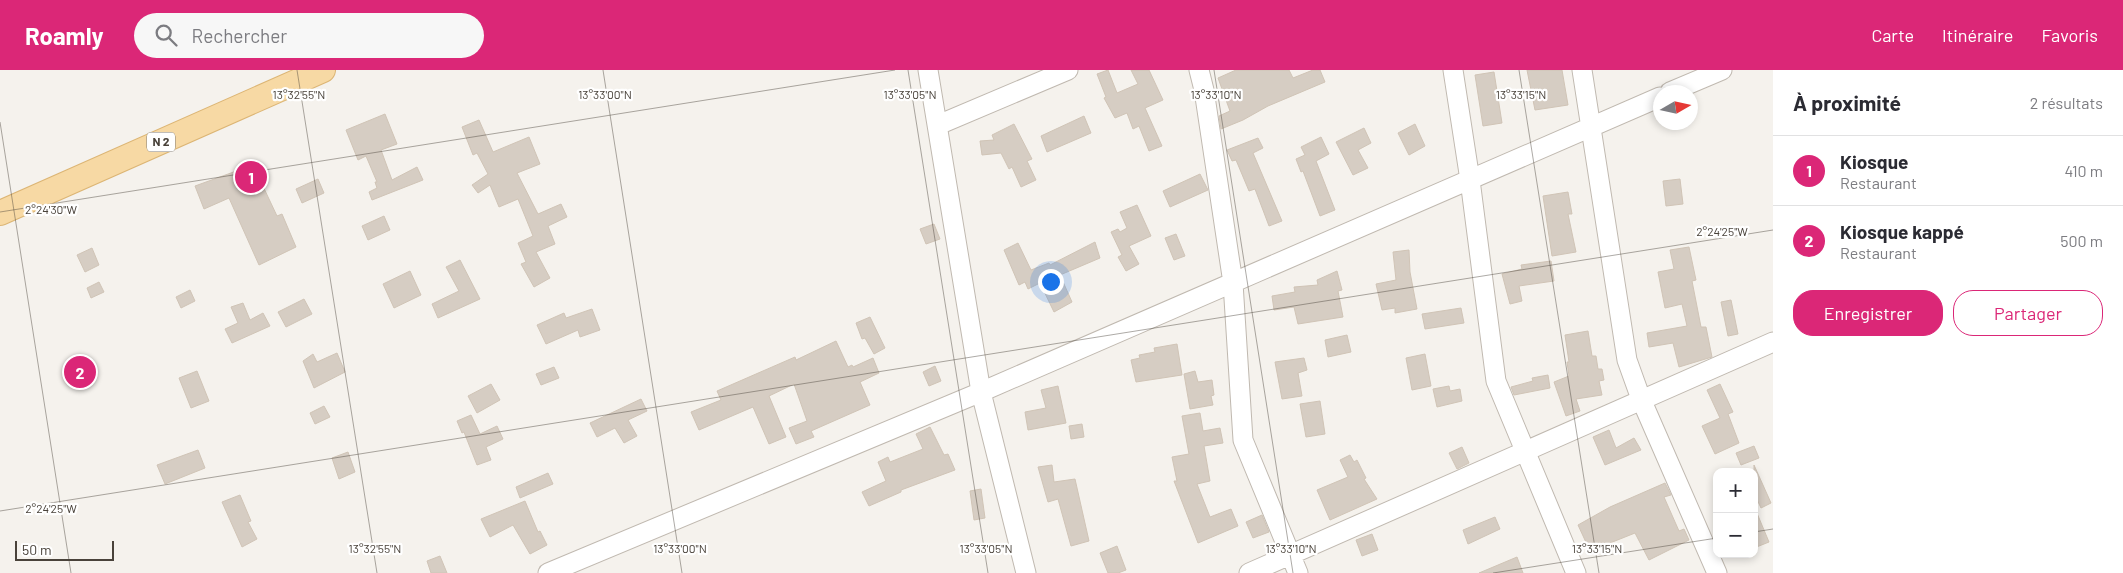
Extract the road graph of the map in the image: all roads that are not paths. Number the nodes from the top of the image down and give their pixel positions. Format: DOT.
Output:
graph roads {
  1 [pos="323,70"];
  2 [pos="928,70"];
  3 [pos="1068,70"];
  4 [pos="1199,70"];
  5 [pos="1453,70"];
  6 [pos="1582,70"];
  7 [pos="1722,70"];
  8 [pos="1687,85"];
  9 [pos="1653,100"];
  10 [pos="938,125"];
  11 [pos="1590,127"];
  12 [pos="1470,180"];
  13 [pos="0,213"];
  14 [pos="1233,283"];
  15 [pos="1773,342"];
  16 [pos="981,392"];
  17 [pos="1641,399"];
  18 [pos="1526,451"];
  19 [pos="1294,565"];
  20 [pos="548,573"];
  21 [pos="1026,573"];
  22 [pos="1250,573"];
  23 [pos="1576,573"];
  24 [pos="1717,573"];
  1 -- 13 [label="main road, N 2"];
  2 -- 10 [label="street"];
  3 -- 10 [label="street"];
  4 -- 14 [label="street"];
  5 -- 12 [label="street"];
  6 -- 11 [label="street"];
  7 -- 8 [label="street"];
  9 -- 11 [label="street"];
  10 -- 16 [label="street"];
  11 -- 12 [label="street"];
  11 -- 17 [label="street"];
  12 -- 14 [label="street"];
  12 -- 18 [label="street"];
  14 -- 16 [label="street"];
  14 -- 19 [label="street"];
  15 -- 17 [label="street"];
  16 -- 20 [label="street"];
  16 -- 21 [label="street"];
  17 -- 18 [label="street"];
  17 -- 24 [label="street"];
  18 -- 19 [label="street"];
  18 -- 23 [label="street"];
  19 -- 22 [label="street"];
}
